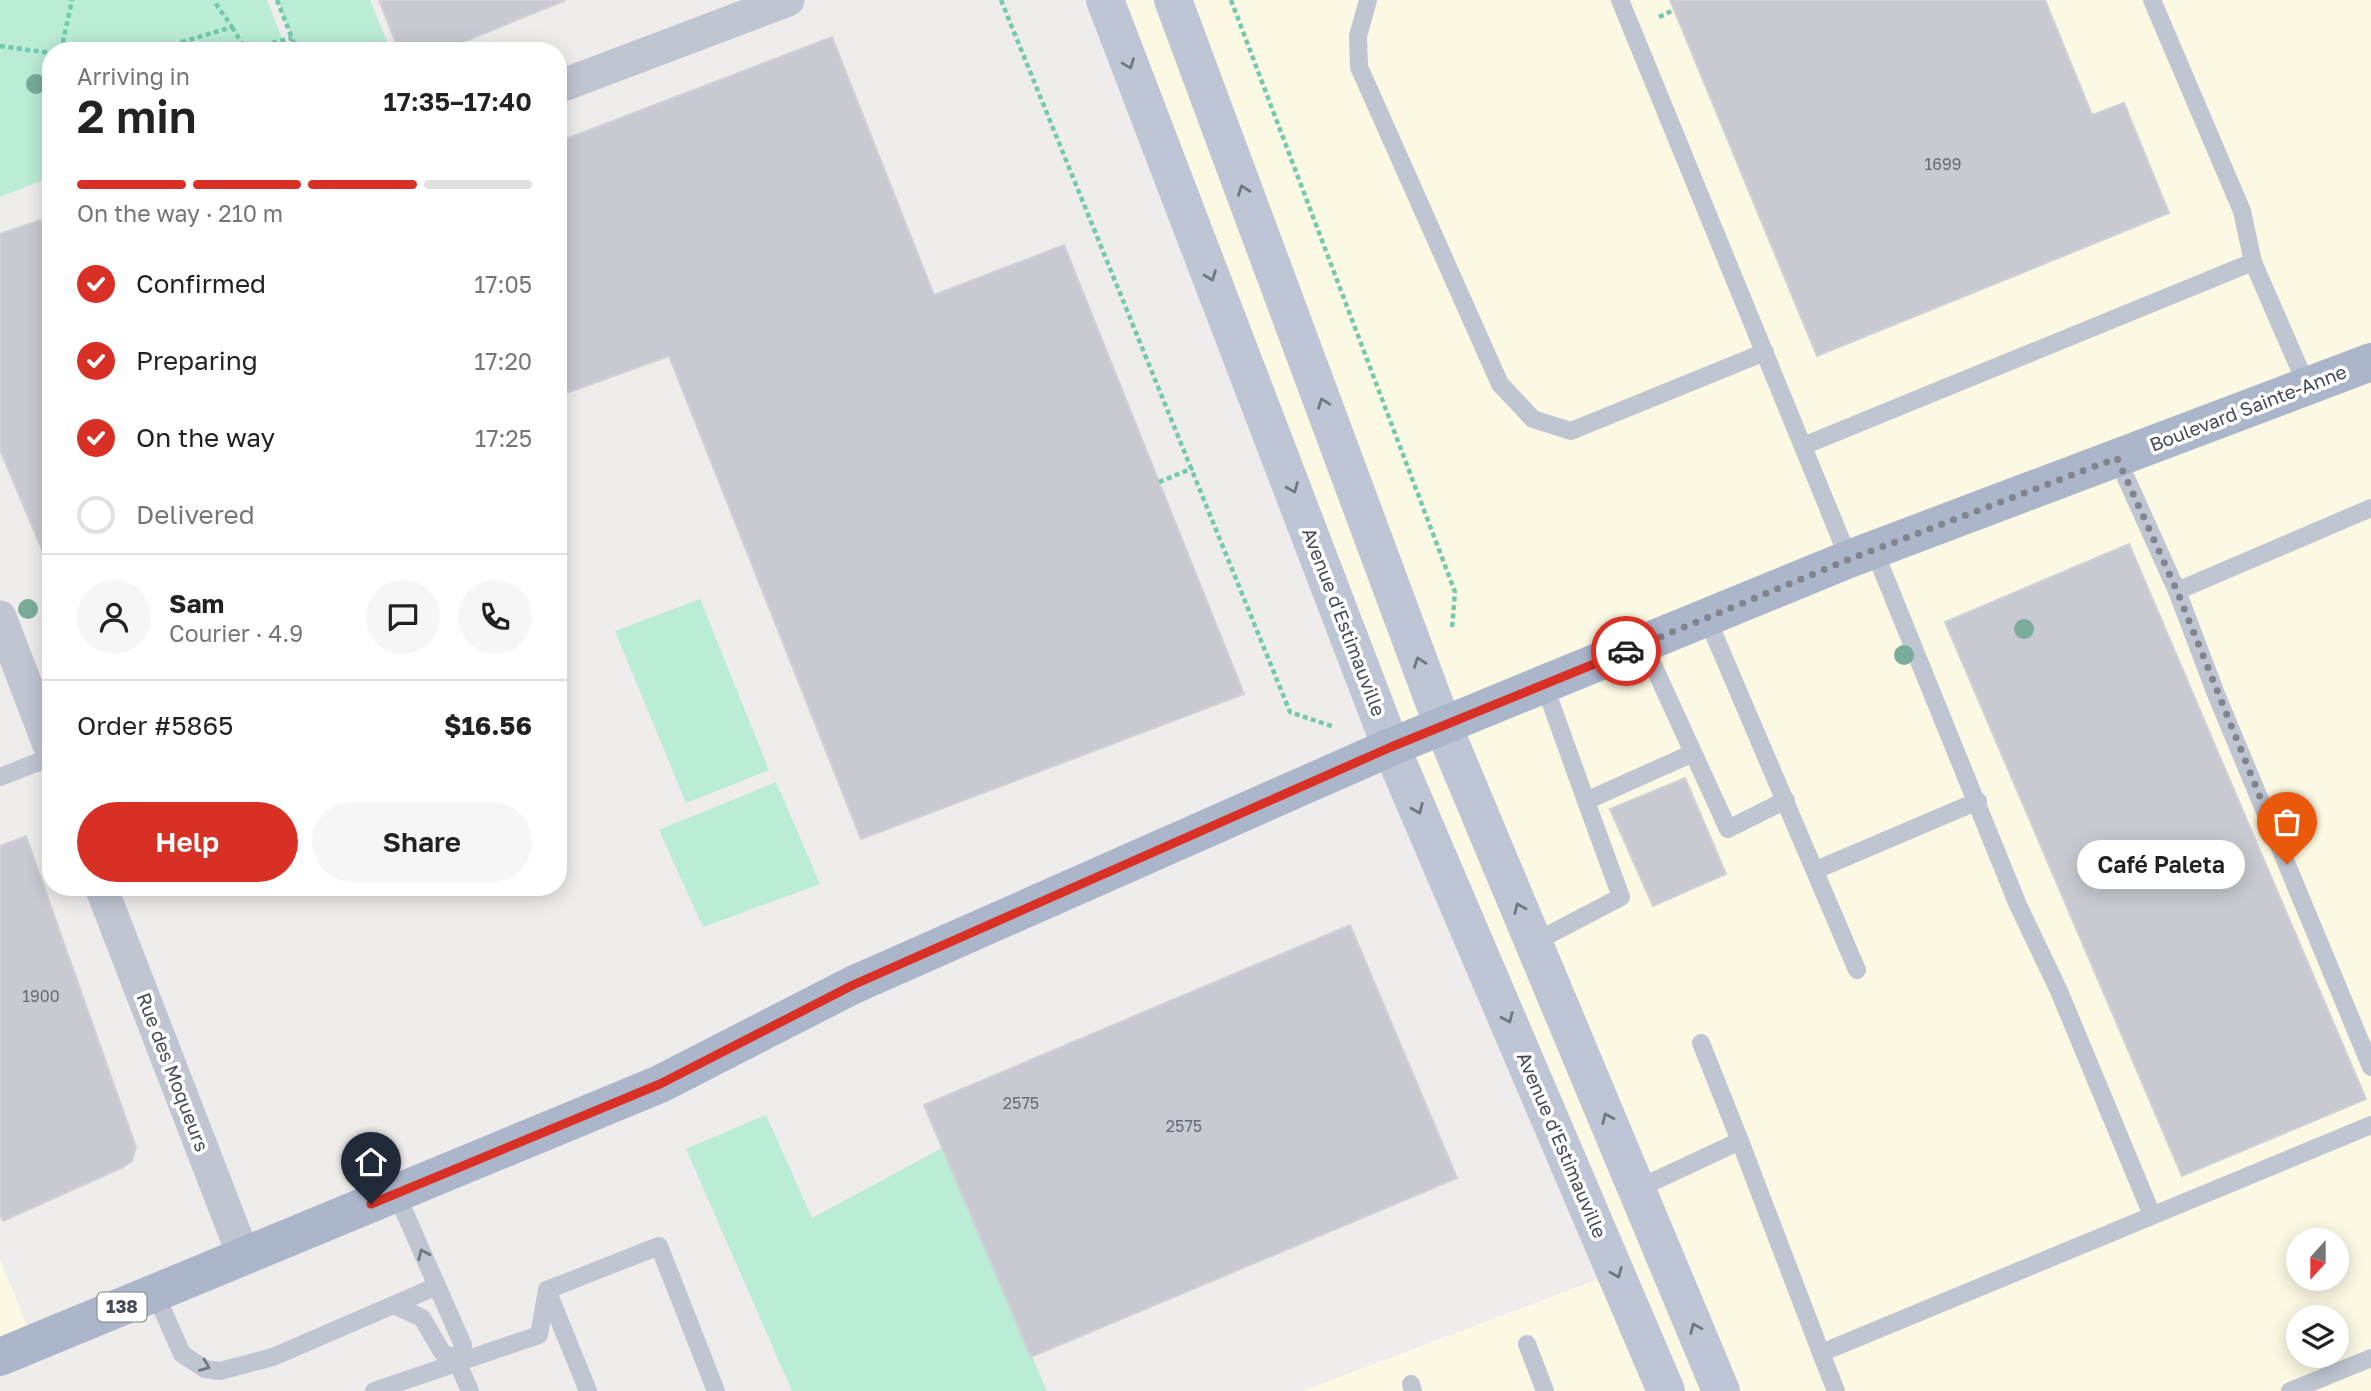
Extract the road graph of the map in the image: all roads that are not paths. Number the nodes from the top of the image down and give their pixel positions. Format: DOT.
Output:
graph roads {
  1 [pos="788,0"];
  2 [pos="1105,0"];
  3 [pos="1173,0"];
  4 [pos="1368,0"];
  5 [pos="1620,0"];
  6 [pos="2152,0"];
  7 [pos="567,84"];
  8 [pos="2253,262"];
  9 [pos="1765,352"];
  10 [pos="2371,362"];
  11 [pos="2306,386"];
  12 [pos="1803,446"];
  13 [pos="2117,458"];
  14 [pos="2371,508"];
  15 [pos="1862,554"];
  16 [pos="2177,591"];
  17 [pos="0,617"];
  18 [pos="1707,618"];
  19 [pos="1643,643"];
  20 [pos="1544,684"];
  21 [pos="1443,726"];
  22 [pos="42,727"];
  23 [pos="1391,747"];
  24 [pos="1693,753"];
  25 [pos="42,761"];
  26 [pos="0,777"];
  27 [pos="1786,800"];
  28 [pos="1586,801"];
  29 [pos="1978,801"];
  30 [pos="1816,870"];
  31 [pos="104,896"];
  32 [pos="1534,943"];
  33 [pos="1857,970"];
  34 [pos="1701,1043"];
  35 [pos="2371,1068"];
  36 [pos="2371,1125"];
  37 [pos="1740,1141"];
  38 [pos="1637,1189"];
  39 [pos="396,1193"];
  40 [pos="2152,1215"];
  41 [pos="244,1257"];
  42 [pos="437,1286"];
  43 [pos="547,1290"];
  44 [pos="155,1293"];
  45 [pos="394,1305"];
  46 [pos="1527,1344"];
  47 [pos="1821,1353"];
  48 [pos="1,1354"];
  49 [pos="2371,1359"];
  50 [pos="457,1361"];
  51 [pos="374,1391"];
  52 [pos="470,1391"];
  53 [pos="588,1391"];
  54 [pos="716,1391"];
  55 [pos="1545,1391"];
  56 [pos="1666,1391"];
  57 [pos="1721,1391"];
  58 [pos="1836,1391"];
  59 [pos="2290,1391"];
  1 -- 7 [label="street"];
  2 -- 23 [label="main road, Avenue d'Estimauville, one-way"];
  21 -- 3 [label="main road, one-way"];
  4 -- 9 [label="lane"];
  5 -- 9 [label="lane"];
  6 -- 8 [label="lane"];
  8 -- 11 [label="lane"];
  8 -- 12 [label="lane"];
  9 -- 12 [label="lane"];
  10 -- 11 [label="main road, Boulevard Sainte-Anne / 138"];
  11 -- 13 [label="main road, Boulevard Sainte-Anne / 138"];
  12 -- 15 [label="lane"];
  13 -- 15 [label="main road, Boulevard Sainte-Anne / 138"];
  13 -- 16 [label="lane"];
  14 -- 16 [label="lane"];
  15 -- 18 [label="main road, Boulevard Sainte-Anne / 138"];
  15 -- 29 [label="lane"];
  16 -- 35 [label="lane"];
  17 -- 22 [label="street"];
  18 -- 19 [label="main road, Boulevard Sainte-Anne / 138"];
  18 -- 27 [label="lane"];
  19 -- 20 [label="main road, Boulevard Sainte-Anne / 138"];
  19 -- 24 [label="lane"];
  20 -- 21 [label="main road, Boulevard Sainte-Anne / 138"];
  20 -- 28 [label="lane"];
  21 -- 23 [label="main road, Boulevard Sainte-Anne / 138"];
  32 -- 21 [label="main road, one-way"];
  23 -- 39 [label="main road, Boulevard Sainte-Anne / 138"];
  23 -- 56 [label="main road, Avenue d'Estimauville, one-way"];
  24 -- 27 [label="lane"];
  24 -- 28 [label="lane"];
  25 -- 26 [label="lane"];
  27 -- 30 [label="lane"];
  28 -- 32 [label="lane"];
  29 -- 30 [label="lane"];
  29 -- 40 [label="lane"];
  30 -- 33 [label="lane"];
  31 -- 41 [label="street, Rue des Moqueurs"];
  38 -- 32 [label="main road, one-way"];
  34 -- 37 [label="lane"];
  36 -- 40 [label="lane"];
  37 -- 38 [label="lane"];
  37 -- 47 [label="lane"];
  57 -- 38 [label="main road, one-way"];
  39 -- 41 [label="main road, Boulevard Sainte-Anne / 138"];
  42 -- 39 [label="lane, one-way"];
  40 -- 47 [label="lane"];
  41 -- 44 [label="main road, Boulevard Sainte-Anne / 138"];
  42 -- 45 [label="lane"];
  42 -- 50 [label="lane"];
  43 -- 50 [label="lane"];
  43 -- 53 [label="lane"];
  43 -- 54 [label="lane"];
  44 -- 45 [label="lane, one-way"];
  44 -- 48 [label="main road, Boulevard Sainte-Anne / 138"];
  45 -- 50 [label="lane"];
  46 -- 55 [label="lane"];
  47 -- 58 [label="lane"];
  49 -- 59 [label="lane"];
  50 -- 51 [label="lane"];
  50 -- 52 [label="lane"];
}
